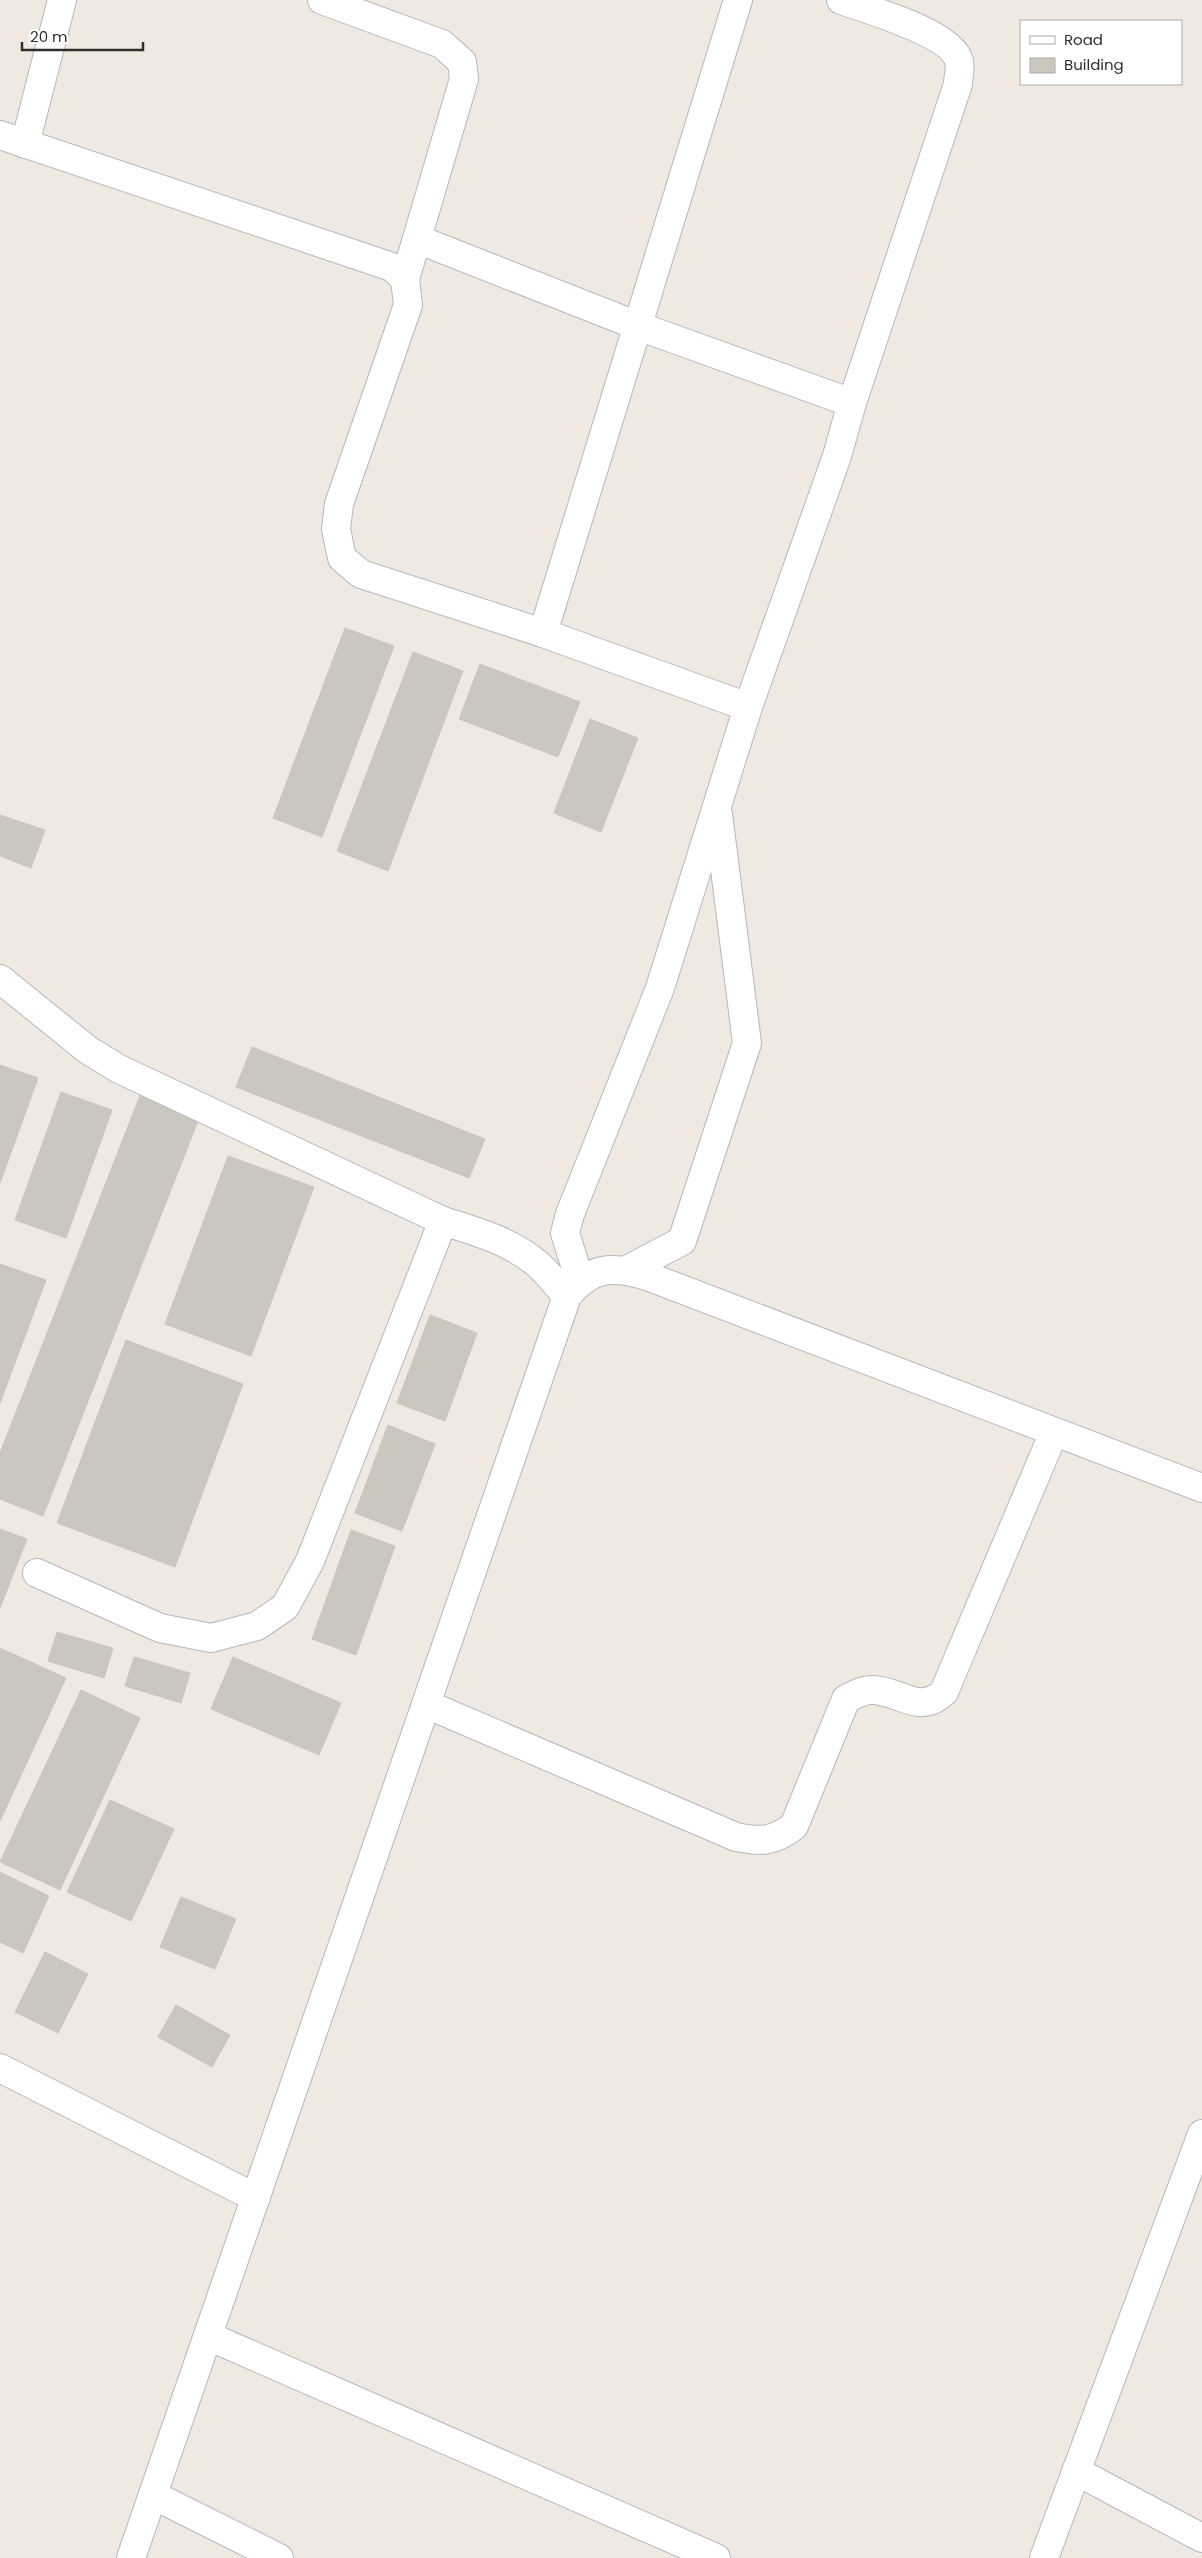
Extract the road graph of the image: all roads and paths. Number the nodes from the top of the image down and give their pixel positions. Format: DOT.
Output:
graph roads {
  1 [pos="62,0"];
  2 [pos="322,0"];
  3 [pos="738,0"];
  4 [pos="841,0"];
  5 [pos="13,140"];
  6 [pos="417,239"];
  7 [pos="405,279"];
  8 [pos="638,326"];
  9 [pos="852,403"];
  10 [pos="543,633"];
  11 [pos="748,707"];
  12 [pos="717,806"];
  13 [pos="0,979"];
  14 [pos="443,1221"];
  15 [pos="627,1270"];
  16 [pos="573,1288"];
  17 [pos="1054,1432"];
  18 [pos="1202,1488"];
  19 [pos="37,1574"];
  20 [pos="426,1704"];
  21 [pos="0,2068"];
  22 [pos="1202,2134"];
  23 [pos="256,2198"];
  24 [pos="208,2336"];
  25 [pos="1076,2471"];
  26 [pos="153,2494"];
  27 [pos="1202,2538"];
  28 [pos="131,2558"];
  29 [pos="279,2558"];
  30 [pos="716,2558"];
  31 [pos="1044,2558"];
  1 -- 5 [label="street"];
  2 -- 6 [label="street"];
  3 -- 8 [label="street"];
  4 -- 9 [label="street"];
  5 -- 7 [label="street"];
  6 -- 7 [label="street"];
  6 -- 8 [label="street"];
  7 -- 10 [label="street"];
  8 -- 9 [label="street"];
  8 -- 10 [label="street"];
  9 -- 11 [label="street"];
  10 -- 11 [label="street"];
  11 -- 12 [label="street"];
  12 -- 15 [label="street"];
  12 -- 16 [label="street"];
  13 -- 14 [label="street"];
  14 -- 16 [label="street"];
  14 -- 19 [label="street"];
  15 -- 16 [label="street"];
  15 -- 17 [label="street"];
  16 -- 20 [label="street"];
  17 -- 18 [label="street"];
  17 -- 20 [label="street"];
  20 -- 23 [label="street"];
  21 -- 23 [label="street"];
  22 -- 25 [label="street"];
  23 -- 24 [label="street"];
  24 -- 26 [label="street"];
  24 -- 30 [label="street"];
  25 -- 27 [label="street"];
  25 -- 31 [label="street"];
  26 -- 28 [label="street"];
  26 -- 29 [label="street"];
}
